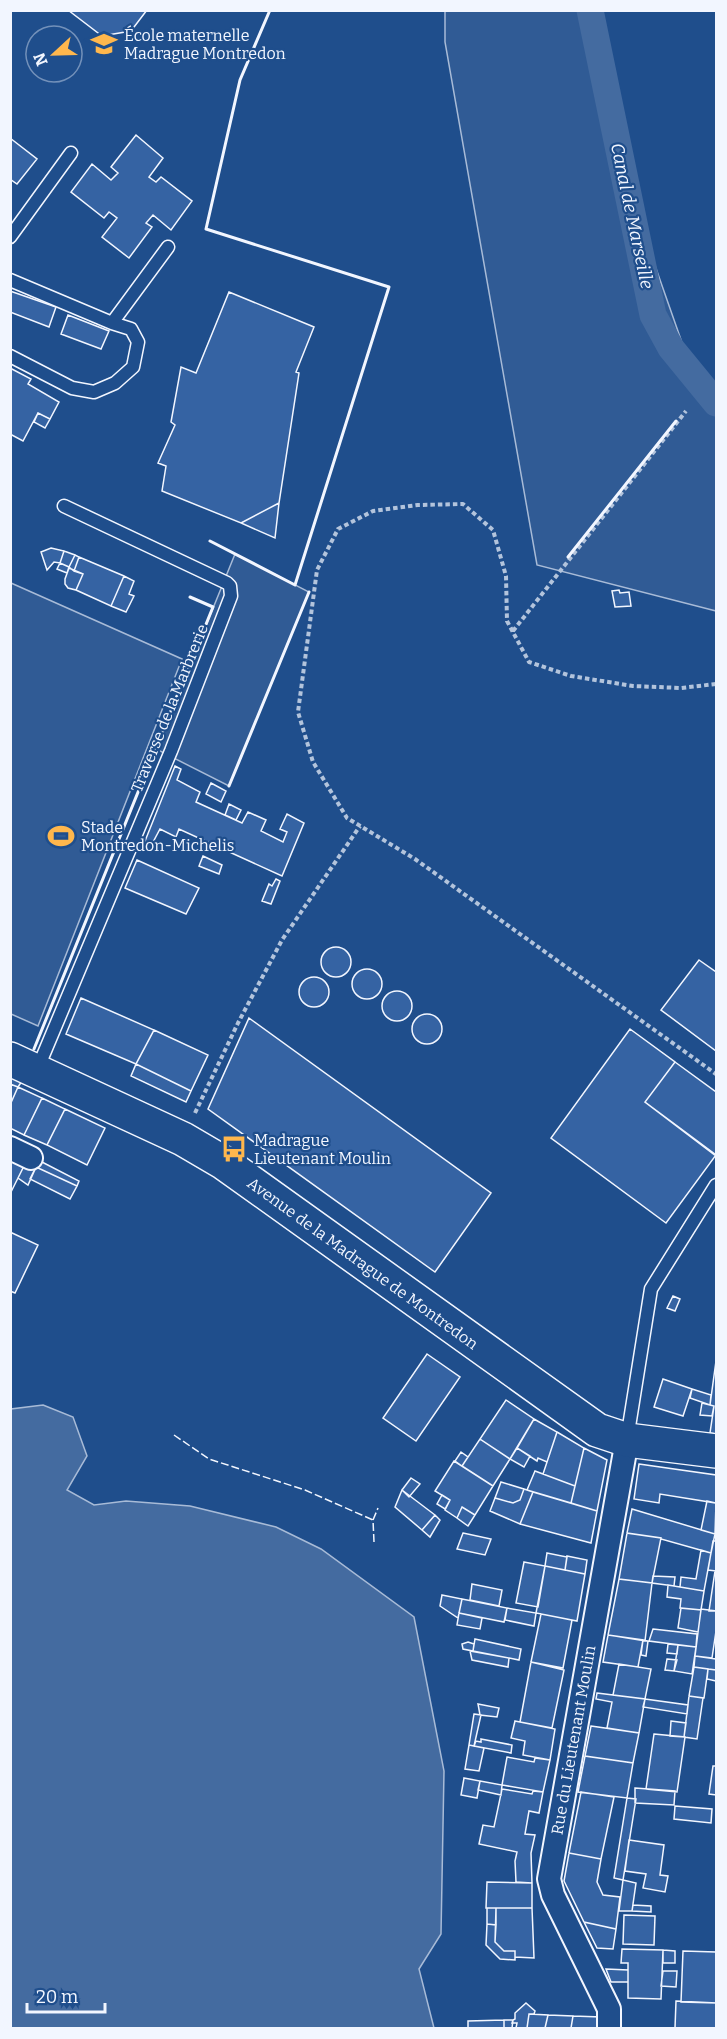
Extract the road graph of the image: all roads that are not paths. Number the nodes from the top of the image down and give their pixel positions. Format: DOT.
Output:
graph roads {
  1 [pos="71,153"];
  2 [pos="10,237"];
  3 [pos="168,247"];
  4 [pos="10,280"];
  5 [pos="112,323"];
  6 [pos="10,356"];
  7 [pos="64,506"];
  8 [pos="24,1065"];
  9 [pos="10,1148"];
  10 [pos="32,1158"];
  11 [pos="717,1185"];
  12 [pos="627,1440"];
  13 [pos="717,1451"];
  14 [pos="609,2028"];
  1 -- 2 [label="lane"];
  3 -- 5 [label="lane"];
  4 -- 5 [label="lane"];
  5 -- 6 [label="lane"];
  7 -- 8 [label="lane, Traverse de la Marbrerie"];
  8 -- 12 [label="street, Avenue de la Madrague de Montredon"];
  9 -- 10 [label="street"];
  11 -- 12 [label="lane"];
  12 -- 13 [label="street, Avenue de la Madrague de Montredon"];
  12 -- 14 [label="street, Rue du Lieutenant Moulin"];
}
